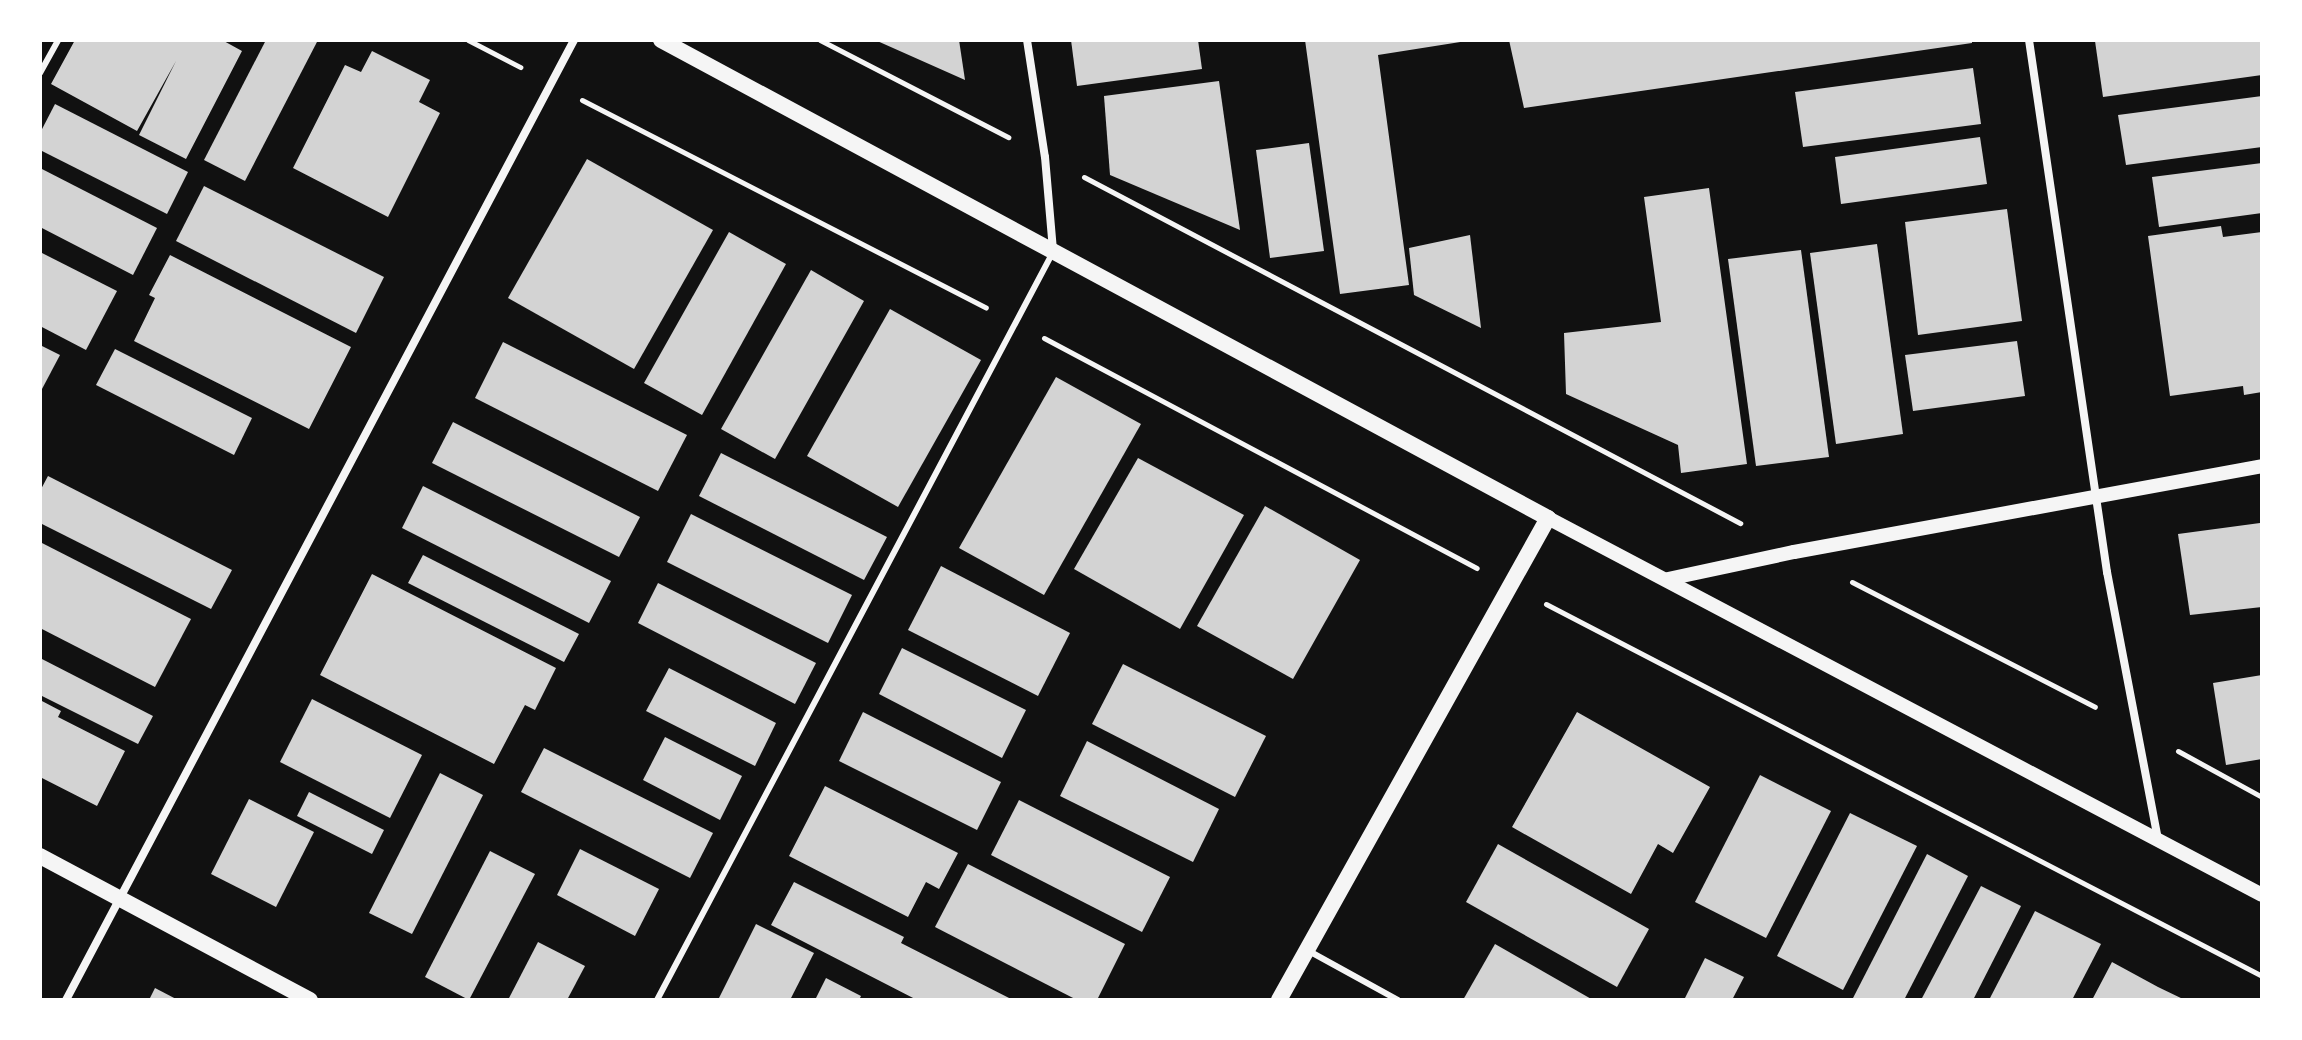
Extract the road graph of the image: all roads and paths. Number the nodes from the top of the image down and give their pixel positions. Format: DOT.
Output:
graph roads {
  1 [pos="58,40"];
  2 [pos="468,40"];
  3 [pos="574,40"];
  4 [pos="661,40"];
  5 [pos="820,40"];
  6 [pos="1027,40"];
  7 [pos="2029,40"];
  8 [pos="40,73"];
  9 [pos="551,84"];
  10 [pos="1045,157"];
  11 [pos="1053,252"];
  12 [pos="1017,324"];
  13 [pos="2262,466"];
  14 [pos="2095,495"];
  15 [pos="1548,518"];
  16 [pos="1794,552"];
  17 [pos="1668,579"];
  18 [pos="1510,586"];
  19 [pos="2136,728"];
  20 [pos="2262,797"];
  21 [pos="2158,840"];
  22 [pos="40,856"];
  23 [pos="2262,895"];
  24 [pos="119,898"];
  25 [pos="1307,950"];
  26 [pos="2262,976"];
  27 [pos="66,1000"];
  28 [pos="310,1000"];
  29 [pos="657,1000"];
  30 [pos="1279,1000"];
  31 [pos="1398,1000"];
  1 -- 8 [label="lane"];
  2 -- 9 [label="path"];
  3 -- 9 [label="street"];
  4 -- 11 [label="main road"];
  5 -- 10 [label="path"];
  6 -- 10 [label="street"];
  7 -- 14 [label="street"];
  9 -- 12 [label="path"];
  9 -- 24 [label="street"];
  10 -- 11 [label="street"];
  10 -- 16 [label="path"];
  11 -- 12 [label="lane"];
  11 -- 15 [label="main road"];
  12 -- 18 [label="path"];
  12 -- 29 [label="lane"];
  13 -- 14 [label="street"];
  14 -- 16 [label="street"];
  14 -- 19 [label="street"];
  15 -- 17 [label="street"];
  15 -- 18 [label="main road"];
  16 -- 17 [label="street"];
  16 -- 19 [label="path"];
  17 -- 21 [label="street"];
  18 -- 25 [label="main road"];
  18 -- 26 [label="path"];
  19 -- 20 [label="path"];
  19 -- 21 [label="street"];
  21 -- 23 [label="street"];
  22 -- 24 [label="main road"];
  24 -- 27 [label="street"];
  24 -- 28 [label="main road"];
  25 -- 30 [label="main road"];
  25 -- 31 [label="lane"];
}
